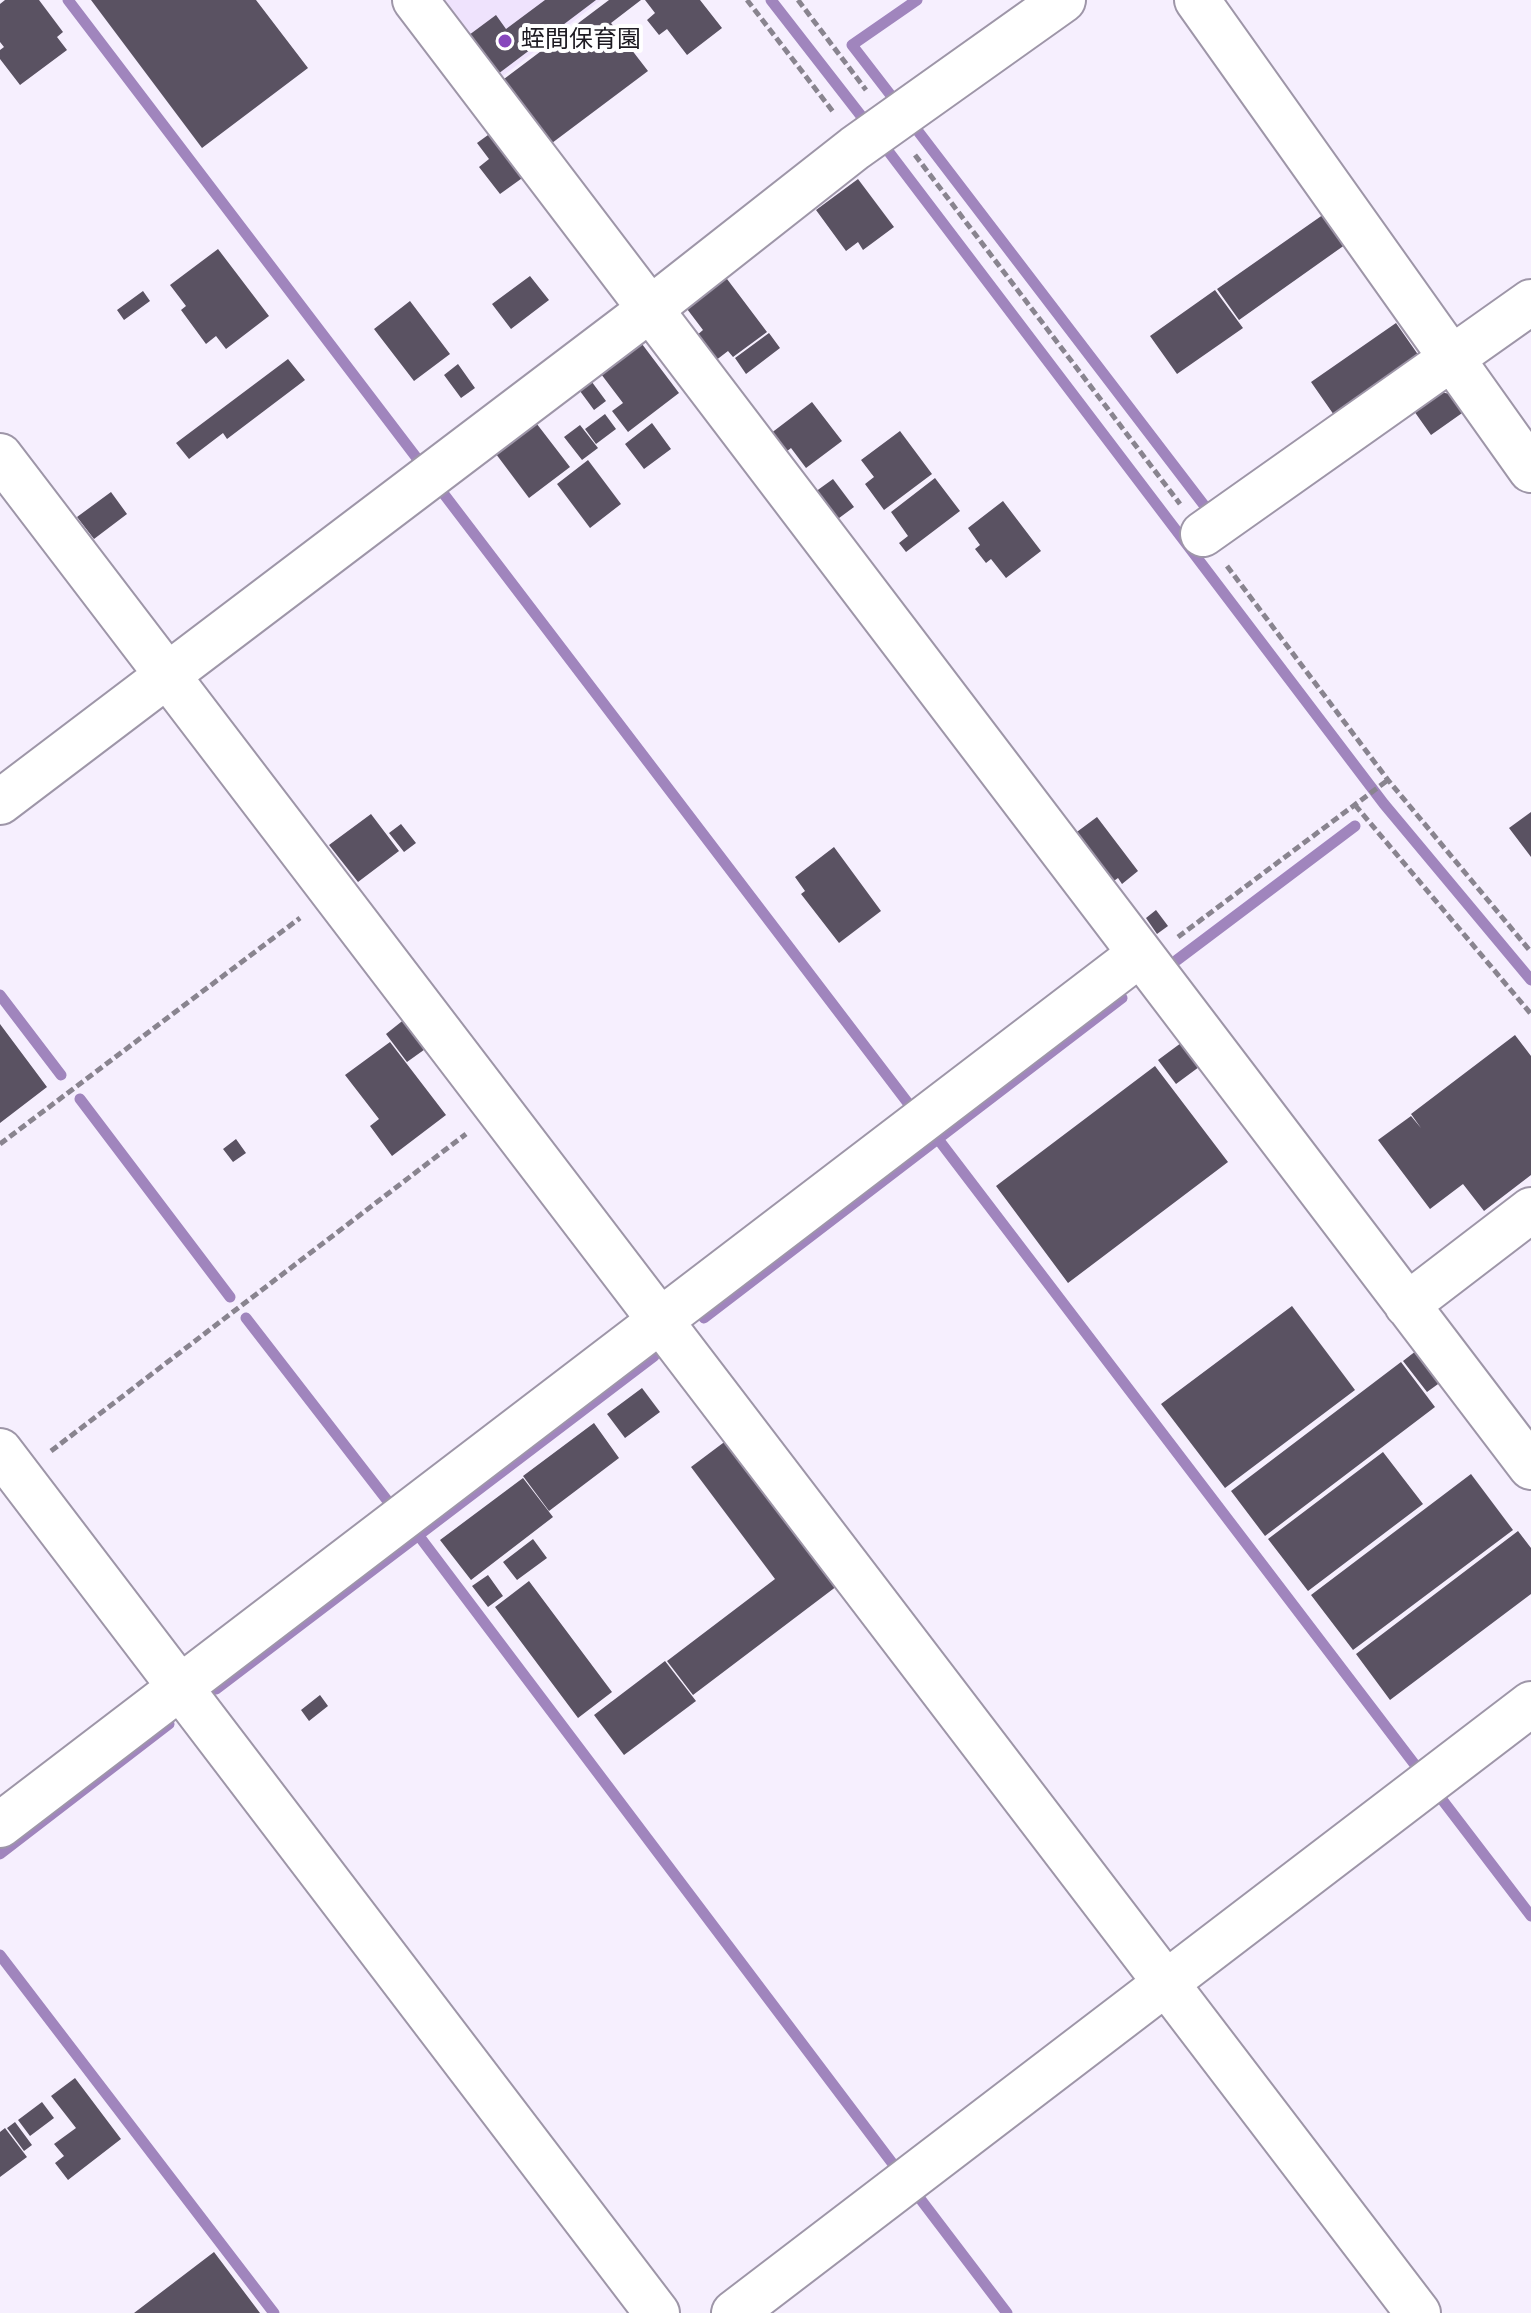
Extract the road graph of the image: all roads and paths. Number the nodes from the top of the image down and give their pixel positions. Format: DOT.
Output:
graph roads {
  1 [pos="415,0"];
  2 [pos="747,0"];
  3 [pos="798,0"];
  4 [pos="1063,0"];
  5 [pos="1197,0"];
  6 [pos="876,132"];
  7 [pos="1531,302"];
  8 [pos="649,310"];
  9 [pos="1451,357"];
  10 [pos="0,456"];
  11 [pos="1531,470"];
  12 [pos="1203,534"];
  13 [pos="167,676"];
  14 [pos="1388,780"];
  15 [pos="0,802"];
  16 [pos="1357,804"];
  17 [pos="333,893"];
  18 [pos="1531,952"];
  19 [pos="1142,958"];
  20 [pos="1531,1014"];
  21 [pos="499,1110"];
  22 [pos="0,1144"];
  23 [pos="1531,1210"];
  24 [pos="1407,1305"];
  25 [pos="661,1322"];
  26 [pos="9,1464"];
  27 [pos="1531,1467"];
  28 [pos="180,1688"];
  29 [pos="1531,1704"];
  30 [pos="0,1825"];
  31 [pos="1166,1983"];
  32 [pos="657,2313"];
  33 [pos="734,2313"];
  34 [pos="1418,2313"];
  1 -- 8 [label="street"];
  2 -- 6 [label="path"];
  3 -- 6 [label="path"];
  4 -- 6 [label="street"];
  5 -- 9 [label="street"];
  6 -- 8 [label="street"];
  6 -- 12 [label="path"];
  7 -- 9 [label="street"];
  8 -- 13 [label="street"];
  8 -- 19 [label="street"];
  9 -- 11 [label="street"];
  9 -- 12 [label="street"];
  10 -- 13 [label="street"];
  12 -- 14 [label="path"];
  13 -- 15 [label="street"];
  13 -- 17 [label="street"];
  14 -- 16 [label="path"];
  14 -- 18 [label="path"];
  16 -- 19 [label="path"];
  16 -- 20 [label="path"];
  17 -- 21 [label="street"];
  17 -- 22 [label="path"];
  19 -- 24 [label="street"];
  19 -- 25 [label="street"];
  21 -- 25 [label="street"];
  21 -- 26 [label="path"];
  23 -- 24 [label="street"];
  24 -- 27 [label="street"];
  25 -- 28 [label="street"];
  25 -- 31 [label="street"];
  26 -- 28 [label="street"];
  28 -- 30 [label="street"];
  28 -- 32 [label="street"];
  29 -- 31 [label="street"];
  31 -- 33 [label="street"];
  31 -- 34 [label="street"];
}
